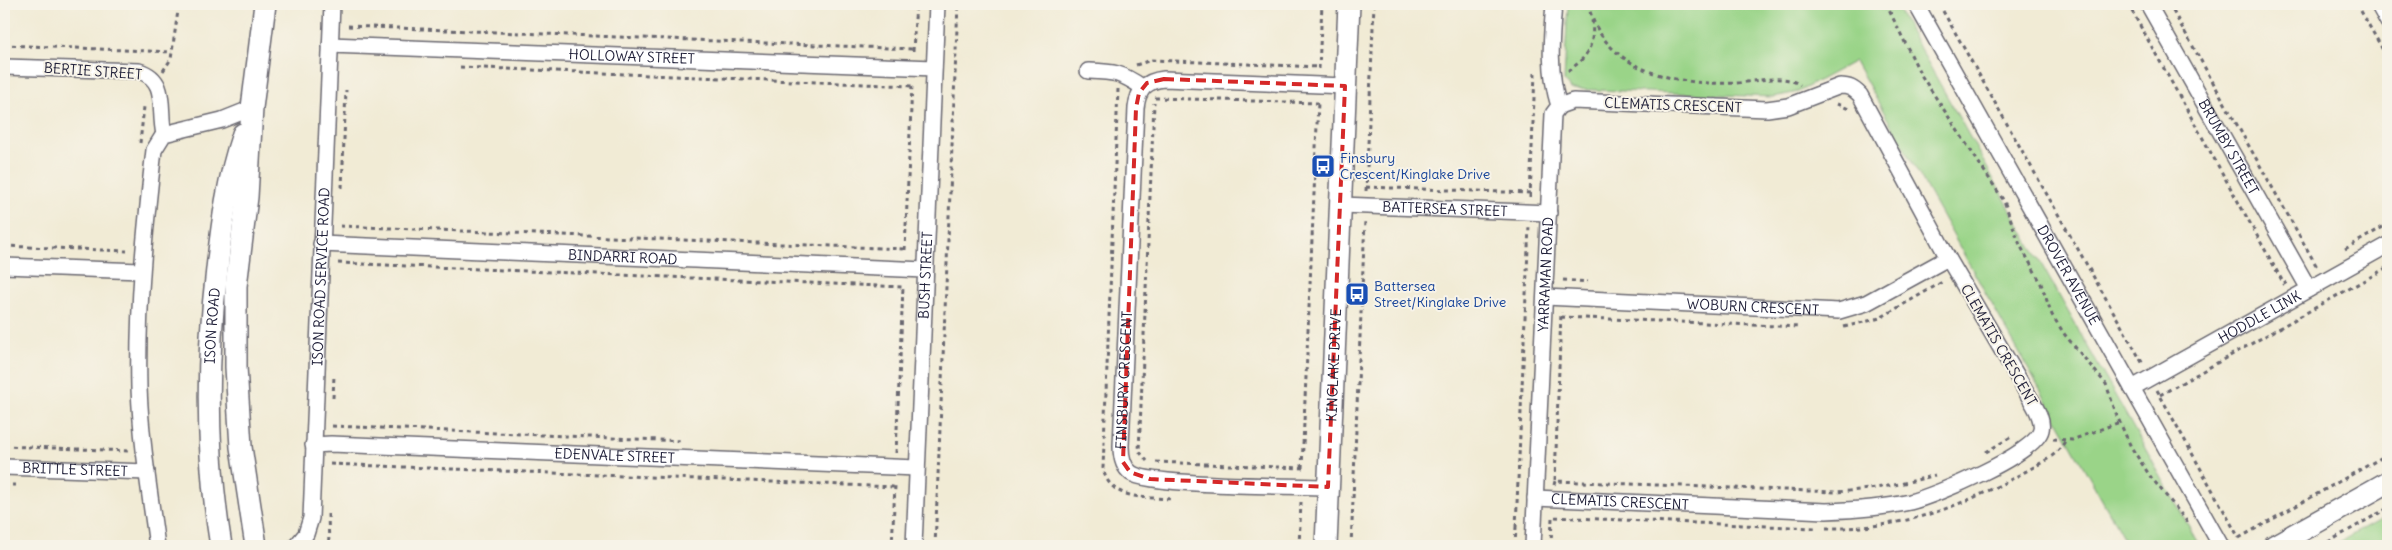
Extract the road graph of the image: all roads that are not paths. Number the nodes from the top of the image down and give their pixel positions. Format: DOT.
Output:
graph roads {
  1 [pos="265,4"];
  2 [pos="332,4"];
  3 [pos="937,4"];
  4 [pos="1349,4"];
  5 [pos="1554,4"];
  6 [pos="1916,4"];
  7 [pos="2148,4"];
  8 [pos="2378,4"];
  9 [pos="2388,22"];
  10 [pos="330,45"];
  11 [pos="4,66"];
  12 [pos="934,68"];
  13 [pos="1088,71"];
  14 [pos="1345,86"];
  15 [pos="1142,87"];
  16 [pos="1559,106"];
  17 [pos="252,108"];
  18 [pos="164,134"];
  19 [pos="1341,205"];
  20 [pos="1548,213"];
  21 [pos="321,244"];
  22 [pos="2388,245"];
  23 [pos="1948,258"];
  24 [pos="4,266"];
  25 [pos="925,270"];
  26 [pos="141,271"];
  27 [pos="2309,289"];
  28 [pos="1545,297"];
  29 [pos="2132,388"];
  30 [pos="314,445"];
  31 [pos="4,467"];
  32 [pos="917,468"];
  33 [pos="147,472"];
  34 [pos="2388,482"];
  35 [pos="1328,487"];
  36 [pos="1536,498"];
  37 [pos="2228,544"];
  38 [pos="298,545"];
  39 [pos="157,546"];
  40 [pos="221,546"];
  41 [pos="256,546"];
  42 [pos="914,546"];
  43 [pos="1326,546"];
  44 [pos="1533,546"];
  45 [pos="2274,546"];
  1 -- 17 [label="main road, ISON ROAD"];
  2 -- 10 [label="street, ISON ROAD SERVICE ROAD"];
  3 -- 12 [label="street, BUSH STREET"];
  4 -- 14 [label="main road, KINGLAKE DRIVE"];
  5 -- 16 [label="street"];
  6 -- 29 [label="street, DROVER AVENUE"];
  7 -- 27 [label="street, BRUMBY STREET"];
  8 -- 9 [label="street"];
  10 -- 12 [label="street, HOLLOWAY STREET"];
  10 -- 21 [label="street, ISON ROAD SERVICE ROAD"];
  11 -- 18 [label="street, BERTIE STREET"];
  12 -- 25 [label="street, BUSH STREET"];
  13 -- 15 [label="street"];
  14 -- 15 [label="street"];
  14 -- 19 [label="main road, KINGLAKE DRIVE"];
  15 -- 35 [label="street, FINSBURY CRESCENT"];
  16 -- 20 [label="street, YARRAMAN ROAD"];
  16 -- 23 [label="street, CLEMATIS CRESCENT"];
  17 -- 18 [label="street"];
  17 -- 40 [label="main road, ISON ROAD"];
  17 -- 41 [label="main road, ISON ROAD"];
  18 -- 26 [label="street"];
  19 -- 20 [label="street, BATTERSEA STREET"];
  19 -- 35 [label="main road, KINGLAKE DRIVE"];
  20 -- 28 [label="street, YARRAMAN ROAD"];
  21 -- 25 [label="street, BINDARRI ROAD"];
  21 -- 30 [label="street, ISON ROAD SERVICE ROAD"];
  22 -- 27 [label="street, HODDLE LINK"];
  23 -- 28 [label="street, WOBURN CRESCENT"];
  23 -- 36 [label="street, CLEMATIS CRESCENT"];
  24 -- 26 [label="street"];
  25 -- 32 [label="street, BUSH STREET"];
  26 -- 33 [label="street"];
  27 -- 29 [label="street, HODDLE LINK"];
  28 -- 36 [label="street, YARRAMAN ROAD"];
  29 -- 37 [label="street, DROVER AVENUE"];
  30 -- 32 [label="street, EDENVALE STREET"];
  30 -- 38 [label="street, ISON ROAD SERVICE ROAD"];
  31 -- 33 [label="street, BRITTLE STREET"];
  32 -- 42 [label="street, BUSH STREET"];
  33 -- 39 [label="street"];
  34 -- 45 [label="main road"];
  35 -- 43 [label="main road, KINGLAKE DRIVE"];
  36 -- 44 [label="street, YARRAMAN ROAD"];
}
